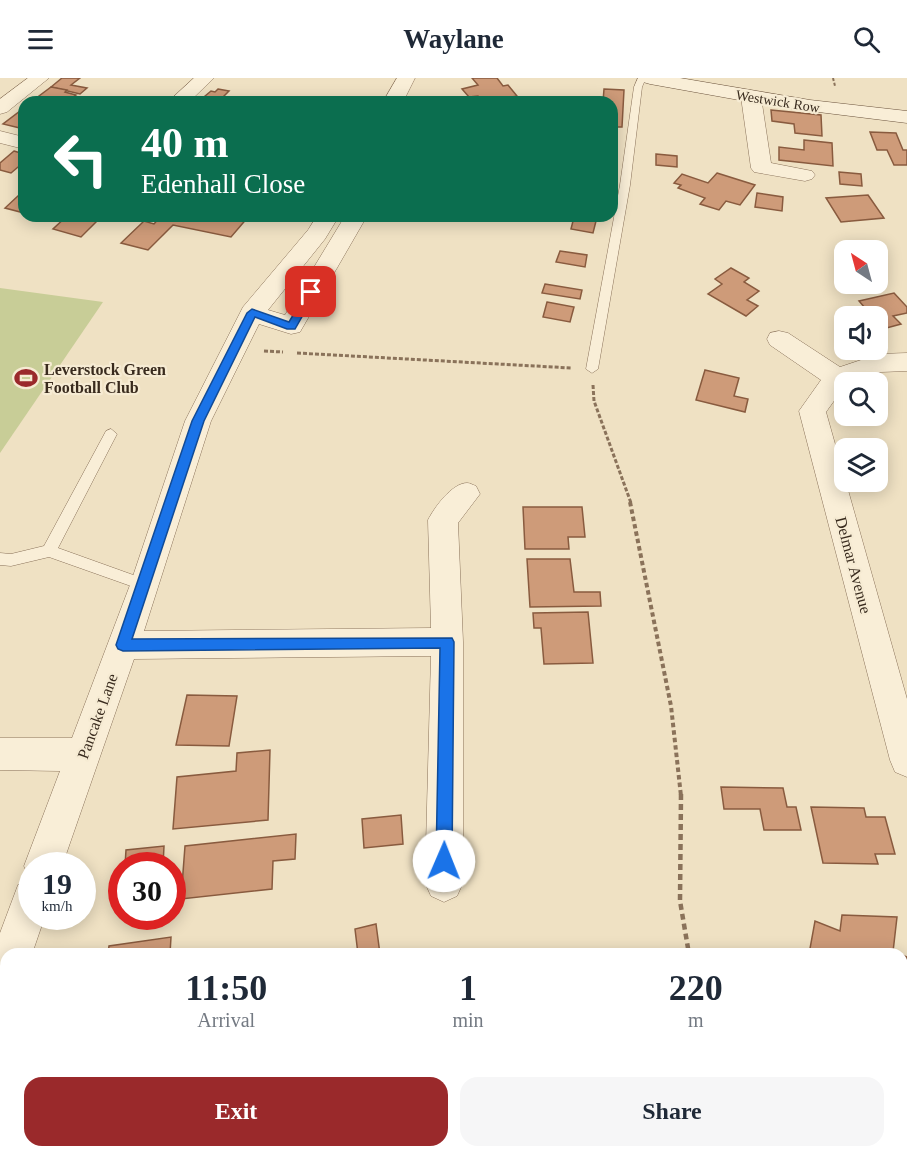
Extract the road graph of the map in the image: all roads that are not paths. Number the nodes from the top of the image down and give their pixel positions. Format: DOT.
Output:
graph roads {
  1 [pos="205,78"];
  2 [pos="406,78"];
  3 [pos="642,78"];
  4 [pos="650,78"];
  5 [pos="33,79"];
  6 [pos="185,96"];
  7 [pos="396,96"];
  8 [pos="751,97"];
  9 [pos="0,108"];
  10 [pos="907,117"];
  11 [pos="0,137"];
  12 [pos="18,142"];
  13 [pos="805,175"];
  14 [pos="344,222"];
  15 [pos="329,230"];
  16 [pos="252,313"];
  17 [pos="779,339"];
  18 [pos="907,362"];
  19 [pos="592,369"];
  20 [pos="854,372"];
  21 [pos="834,376"];
  22 [pos="834,382"];
  23 [pos="111,434"];
  24 [pos="466,494"];
  25 [pos="50,551"];
  26 [pos="0,559"];
  27 [pos="145,585"];
  28 [pos="447,642"];
  29 [pos="123,645"];
  30 [pos="0,754"];
  31 [pos="82,755"];
  32 [pos="907,760"];
  33 [pos="48,852"];
  34 [pos="444,883"];
  35 [pos="21,930"];
  36 [pos="14,948"];
  1 -- 6 [label="street"];
  2 -- 7 [label="street"];
  3 -- 19 [label="lane"];
  4 -- 8 [label="street, Westwick Row"];
  5 -- 9 [label="street"];
  8 -- 10 [label="street, Westwick Row"];
  8 -- 13 [label="street"];
  11 -- 12 [label="street"];
  14 -- 15 [label="street"];
  15 -- 16 [label="street, Pancake Lane"];
  15 -- 16 [label="street"];
  16 -- 27 [label="street, Pancake Lane"];
  17 -- 21 [label="street"];
  18 -- 20 [label="street"];
  22 -- 32 [label="street, Delmar Avenue"];
  23 -- 25 [label="lane"];
  24 -- 28 [label="street"];
  25 -- 26 [label="lane"];
  25 -- 27 [label="lane"];
  27 -- 29 [label="street, Pancake Lane"];
  28 -- 29 [label="street"];
  28 -- 34 [label="street"];
  29 -- 31 [label="street, Pancake Lane"];
  30 -- 31 [label="street"];
  31 -- 33 [label="street, Pancake Lane"];
  35 -- 36 [label="street"];
}
